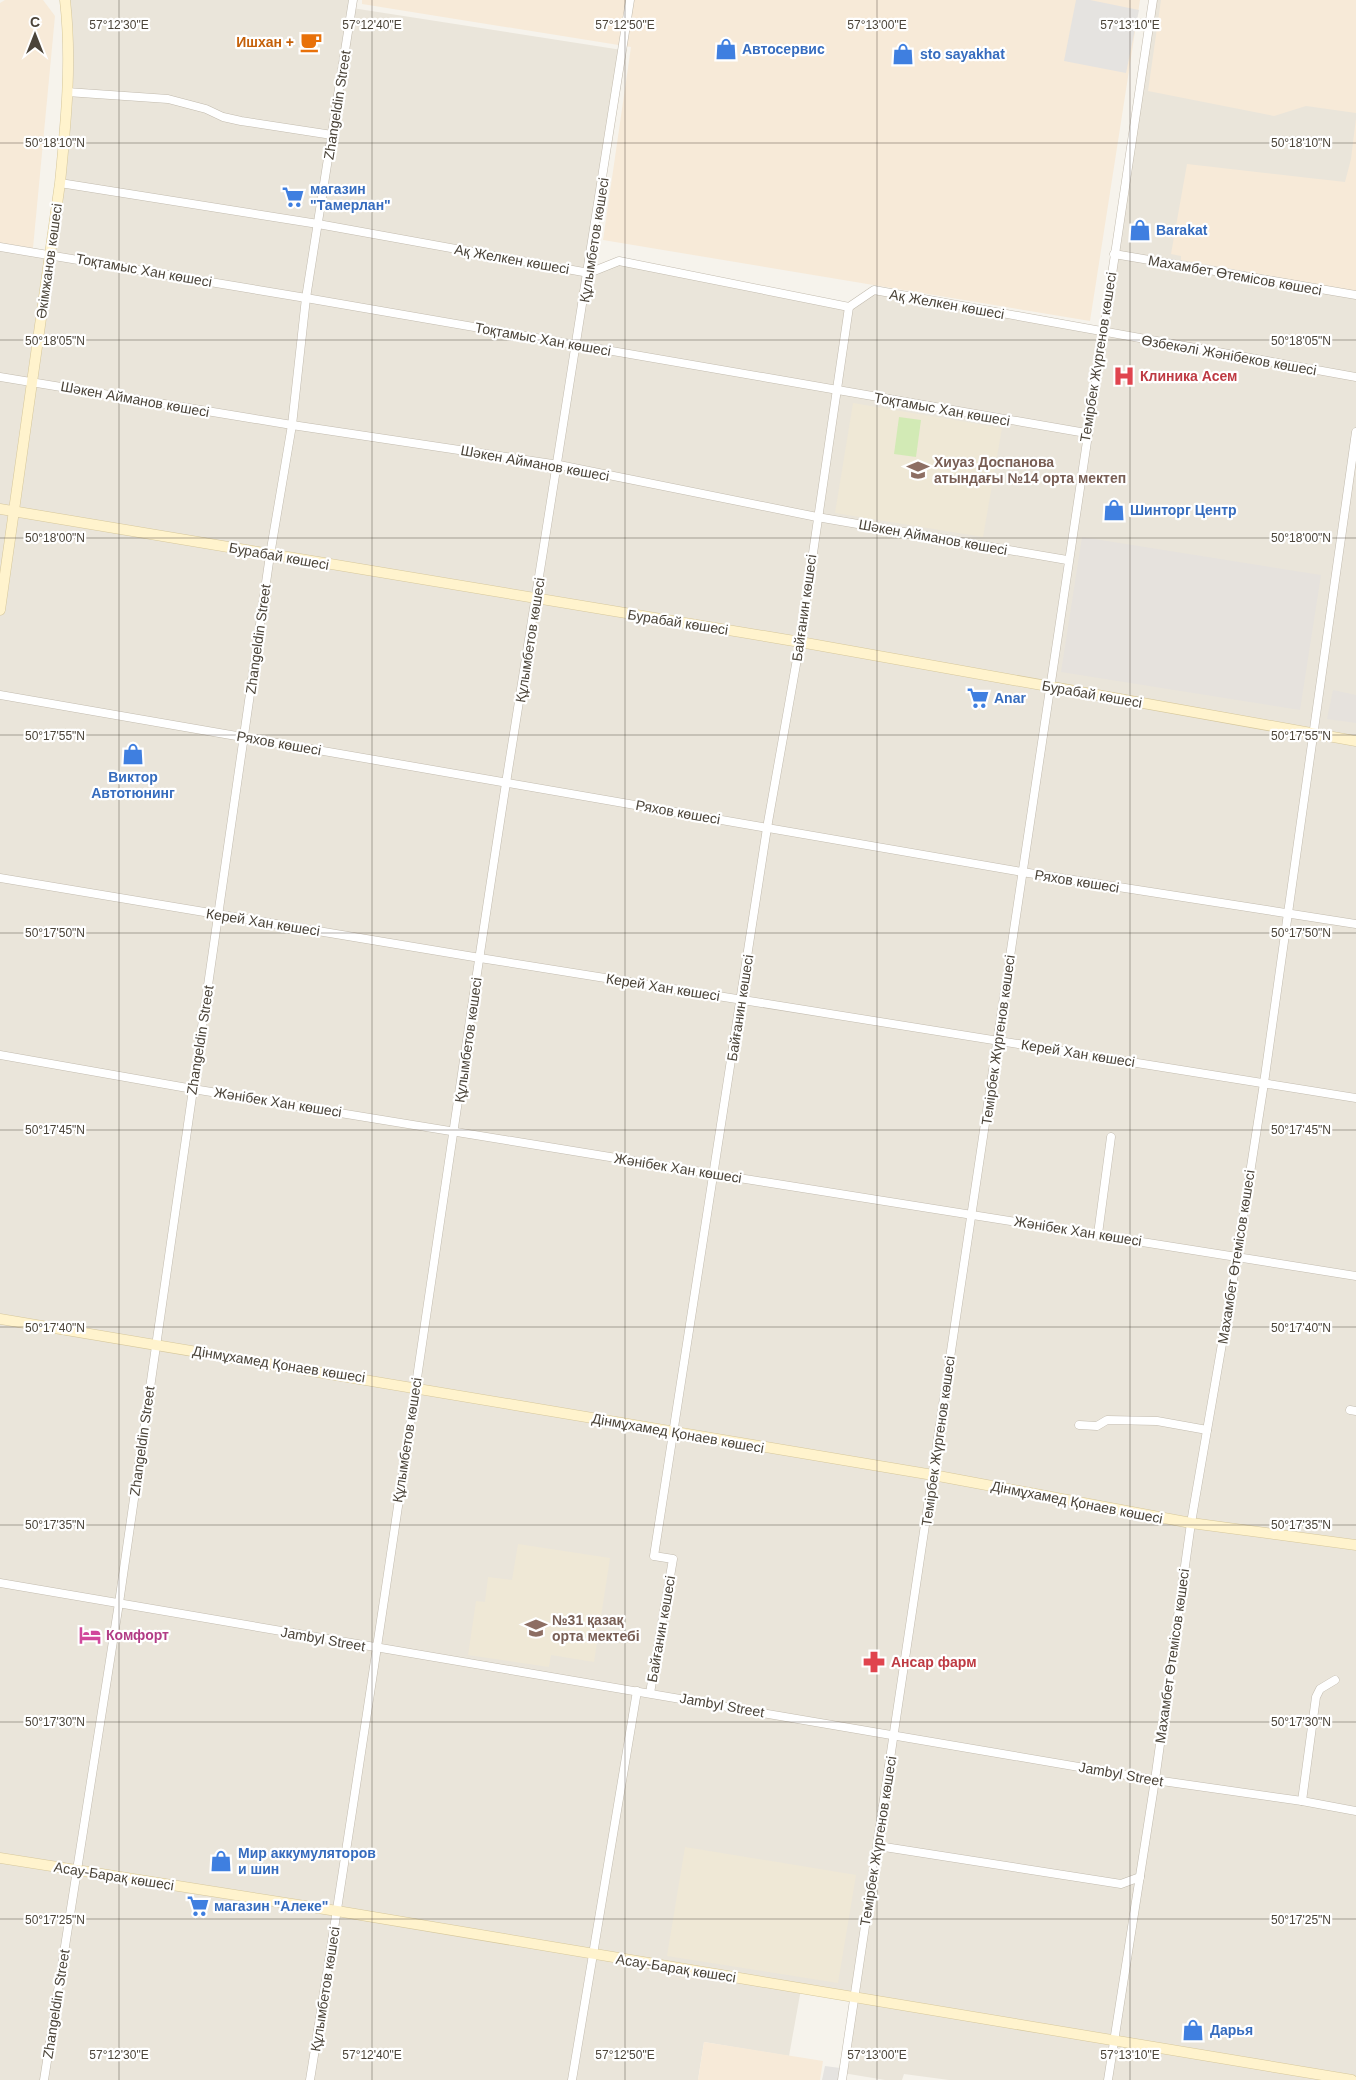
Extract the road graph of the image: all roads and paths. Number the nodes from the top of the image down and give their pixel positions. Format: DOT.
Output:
graph roads {
  1 [pos="65,0"];
  2 [pos="353,0"];
  3 [pos="630,0"];
  4 [pos="1152,0"];
  5 [pos="67,92"];
  6 [pos="332,135"];
  7 [pos="60,183"];
  8 [pos="318,224"];
  9 [pos="0,247"];
  10 [pos="1114,254"];
  11 [pos="50,255"];
  12 [pos="589,273"];
  13 [pos="1356,295"];
  14 [pos="306,298"];
  15 [pos="849,306"];
  16 [pos="1103,332"];
  17 [pos="577,345"];
  18 [pos="1356,377"];
  19 [pos="0,378"];
  20 [pos="33,382"];
  21 [pos="837,391"];
  22 [pos="292,425"];
  23 [pos="1356,432"];
  24 [pos="1086,433"];
  25 [pos="559,465"];
  26 [pos="0,509"];
  27 [pos="14,511"];
  28 [pos="817,517"];
  29 [pos="270,554"];
  30 [pos="1067,560"];
  31 [pos="537,600"];
  32 [pos="0,610"];
  33 [pos="800,642"];
  34 [pos="1050,687"];
  35 [pos="0,695"];
  36 [pos="1314,734"];
  37 [pos="244,737"];
  38 [pos="1356,741"];
  39 [pos="507,782"];
  40 [pos="768,828"];
  41 [pos="1022,872"];
  42 [pos="0,878"];
  43 [pos="1288,914"];
  44 [pos="219,915"];
  45 [pos="1356,924"];
  46 [pos="480,958"];
  47 [pos="742,1000"];
  48 [pos="998,1041"];
  49 [pos="0,1055"];
  50 [pos="1264,1083"];
  51 [pos="193,1089"];
  52 [pos="1356,1098"];
  53 [pos="455,1130"];
  54 [pos="1111,1137"];
  55 [pos="714,1174"];
  56 [pos="972,1214"];
  57 [pos="1098,1234"];
  58 [pos="1238,1257"];
  59 [pos="1356,1276"];
  60 [pos="0,1319"];
  61 [pos="156,1344"];
  62 [pos="415,1387"];
  63 [pos="1079,1425"];
  64 [pos="1207,1430"];
  65 [pos="674,1433"];
  66 [pos="933,1475"];
  67 [pos="1191,1523"];
  68 [pos="1356,1545"];
  69 [pos="0,1584"];
  70 [pos="119,1603"];
  71 [pos="378,1648"];
  72 [pos="1335,1680"];
  73 [pos="637,1691"];
  74 [pos="650,1693"];
  75 [pos="895,1735"];
  76 [pos="1155,1780"];
  77 [pos="1302,1801"];
  78 [pos="1356,1812"];
  79 [pos="878,1846"];
  80 [pos="0,1858"];
  81 [pos="77,1870"];
  82 [pos="1140,1877"];
  83 [pos="337,1911"];
  84 [pos="594,1954"];
  85 [pos="855,1997"];
  86 [pos="1114,2040"];
  87 [pos="44,2080"];
  88 [pos="310,2080"];
  89 [pos="572,2080"];
  90 [pos="842,2080"];
  91 [pos="1108,2080"];
  92 [pos="1352,2080"];
  1 -- 5 [label="street, Әкімжанов көшесі"];
  2 -- 6 [label="street, Zhangeldin Street"];
  3 -- 12 [label="street, Құлымбетов көшесі"];
  4 -- 10 [label="street, Темірбек Жүргенов көшесі"];
  5 -- 6 [label="street"];
  5 -- 7 [label="street, Әкімжанов көшесі"];
  6 -- 8 [label="street, Zhangeldin Street"];
  7 -- 8 [label="street, Ақ Желкен көшесі"];
  7 -- 11 [label="street, Әкімжанов көшесі"];
  8 -- 12 [label="street, Ақ Желкен көшесі"];
  8 -- 14 [label="street, Zhangeldin Street"];
  9 -- 11 [label="street, Тоқтамыс Хан көшесі"];
  10 -- 13 [label="street, Махамбет Өтемісов көшесі"];
  10 -- 16 [label="street, Темірбек Жүргенов көшесі"];
  11 -- 14 [label="street, Тоқтамыс Хан көшесі"];
  11 -- 20 [label="street, Әкімжанов көшесі"];
  12 -- 15 [label="street, Ақ Желкен көшесі"];
  12 -- 17 [label="street, Құлымбетов көшесі"];
  14 -- 17 [label="street, Тоқтамыс Хан көшесі"];
  14 -- 22 [label="street, Zhangeldin Street"];
  15 -- 16 [label="street, Ақ Желкен көшесі"];
  15 -- 21 [label="street, Байғанин көшесі"];
  16 -- 18 [label="street, Өзбекәлі Жәнібеков көшесі"];
  16 -- 24 [label="street, Темірбек Жүргенов көшесі"];
  17 -- 21 [label="street, Тоқтамыс Хан көшесі"];
  17 -- 25 [label="street, Құлымбетов көшесі"];
  19 -- 20 [label="street, Шәкен Айманов көшесі"];
  20 -- 22 [label="street, Шәкен Айманов көшесі"];
  20 -- 27 [label="street, Әкімжанов көшесі"];
  21 -- 24 [label="street, Тоқтамыс Хан көшесі"];
  21 -- 28 [label="street, Байғанин көшесі"];
  22 -- 25 [label="street, Шәкен Айманов көшесі"];
  22 -- 29 [label="street, Zhangeldin Street"];
  23 -- 36 [label="street, Махамбет Өтемісов көшесі"];
  24 -- 30 [label="street, Темірбек Жүргенов көшесі"];
  25 -- 28 [label="street, Шәкен Айманов көшесі"];
  25 -- 31 [label="street, Құлымбетов көшесі"];
  26 -- 27 [label="street, Бурабай көшесі"];
  27 -- 29 [label="street, Бурабай көшесі"];
  27 -- 32 [label="street, Әкімжанов көшесі"];
  28 -- 30 [label="street, Шәкен Айманов көшесі"];
  28 -- 33 [label="street, Байғанин көшесі"];
  29 -- 31 [label="street, Бурабай көшесі"];
  29 -- 37 [label="street, Zhangeldin Street"];
  30 -- 34 [label="street, Темірбек Жүргенов көшесі"];
  31 -- 33 [label="street, Бурабай көшесі"];
  31 -- 39 [label="street, Құлымбетов көшесі"];
  33 -- 34 [label="street, Бурабай көшесі"];
  33 -- 40 [label="street, Байғанин көшесі"];
  34 -- 36 [label="street, Бурабай көшесі"];
  34 -- 41 [label="street, Темірбек Жүргенов көшесі"];
  35 -- 37 [label="street, Ряхов көшесі"];
  36 -- 38 [label="street, Бурабай көшесі"];
  36 -- 43 [label="street, Махамбет Өтемісов көшесі"];
  37 -- 39 [label="street, Ряхов көшесі"];
  37 -- 44 [label="street, Zhangeldin Street"];
  39 -- 40 [label="street, Ряхов көшесі"];
  39 -- 46 [label="street, Құлымбетов көшесі"];
  40 -- 41 [label="street, Ряхов көшесі"];
  40 -- 47 [label="street, Байғанин көшесі"];
  41 -- 43 [label="street, Ряхов көшесі"];
  41 -- 48 [label="street, Темірбек Жүргенов көшесі"];
  42 -- 44 [label="street, Керей Хан көшесі"];
  43 -- 45 [label="street, Ряхов көшесі"];
  43 -- 50 [label="street, Махамбет Өтемісов көшесі"];
  44 -- 46 [label="street, Керей Хан көшесі"];
  44 -- 51 [label="street, Zhangeldin Street"];
  46 -- 47 [label="street, Керей Хан көшесі"];
  46 -- 53 [label="street, Құлымбетов көшесі"];
  47 -- 48 [label="street, Керей Хан көшесі"];
  47 -- 55 [label="street, Байғанин көшесі"];
  48 -- 50 [label="street, Керей Хан көшесі"];
  48 -- 56 [label="street, Темірбек Жүргенов көшесі"];
  49 -- 51 [label="street, Жәнібек Хан көшесі"];
  50 -- 52 [label="street, Керей Хан көшесі"];
  50 -- 58 [label="street, Махамбет Өтемісов көшесі"];
  51 -- 53 [label="street, Жәнібек Хан көшесі"];
  51 -- 61 [label="street, Zhangeldin Street"];
  53 -- 55 [label="street, Жәнібек Хан көшесі"];
  53 -- 62 [label="street, Құлымбетов көшесі"];
  54 -- 57 [label="street"];
  55 -- 56 [label="street, Жәнібек Хан көшесі"];
  55 -- 65 [label="street, Байғанин көшесі"];
  56 -- 57 [label="street, Жәнібек Хан көшесі"];
  56 -- 66 [label="street, Темірбек Жүргенов көшесі"];
  57 -- 58 [label="street, Жәнібек Хан көшесі"];
  58 -- 59 [label="street, Жәнібек Хан көшесі"];
  58 -- 64 [label="street, Махамбет Өтемісов көшесі"];
  60 -- 61 [label="street, Дінмұхамед Қонаев көшесі"];
  61 -- 62 [label="street, Дінмұхамед Қонаев көшесі"];
  61 -- 70 [label="street, Zhangeldin Street"];
  62 -- 65 [label="street, Дінмұхамед Қонаев көшесі"];
  62 -- 71 [label="street, Құлымбетов көшесі"];
  63 -- 64 [label="street"];
  64 -- 67 [label="street, Махамбет Өтемісов көшесі"];
  65 -- 66 [label="street, Дінмұхамед Қонаев көшесі"];
  65 -- 74 [label="street, Байғанин көшесі"];
  66 -- 67 [label="street, Дінмұхамед Қонаев көшесі"];
  66 -- 75 [label="street, Темірбек Жүргенов көшесі"];
  67 -- 68 [label="street, Дінмұхамед Қонаев көшесі"];
  67 -- 76 [label="street, Махамбет Өтемісов көшесі"];
  69 -- 70 [label="street, Jambyl Street"];
  70 -- 71 [label="street, Jambyl Street"];
  70 -- 81 [label="street, Zhangeldin Street"];
  71 -- 73 [label="street, Jambyl Street"];
  71 -- 83 [label="street, Құлымбетов көшесі"];
  72 -- 77 [label="street"];
  73 -- 74 [label="street, Jambyl Street"];
  73 -- 84 [label="street, Байғанин көшесі"];
  74 -- 75 [label="street, Jambyl Street"];
  75 -- 76 [label="street, Jambyl Street"];
  75 -- 79 [label="street, Темірбек Жүргенов көшесі"];
  76 -- 77 [label="street, Jambyl Street"];
  76 -- 82 [label="street, Махамбет Өтемісов көшесі"];
  77 -- 78 [label="street, Jambyl Street"];
  79 -- 82 [label="street"];
  79 -- 85 [label="street, Темірбек Жүргенов көшесі"];
  80 -- 81 [label="street, Асау-Барақ көшесі"];
  81 -- 83 [label="street, Асау-Барақ көшесі"];
  81 -- 87 [label="street, Zhangeldin Street"];
  82 -- 86 [label="street, Махамбет Өтемісов көшесі"];
  83 -- 84 [label="street, Асау-Барақ көшесі"];
  83 -- 88 [label="street, Құлымбетов көшесі"];
  84 -- 85 [label="street, Асау-Барақ көшесі"];
  84 -- 89 [label="street, Байғанин көшесі"];
  85 -- 86 [label="street, Асау-Барақ көшесі"];
  85 -- 90 [label="street, Темірбек Жүргенов көшесі"];
  86 -- 91 [label="street, Махамбет Өтемісов көшесі"];
  86 -- 92 [label="street, Асау-Барақ көшесі"];
}
